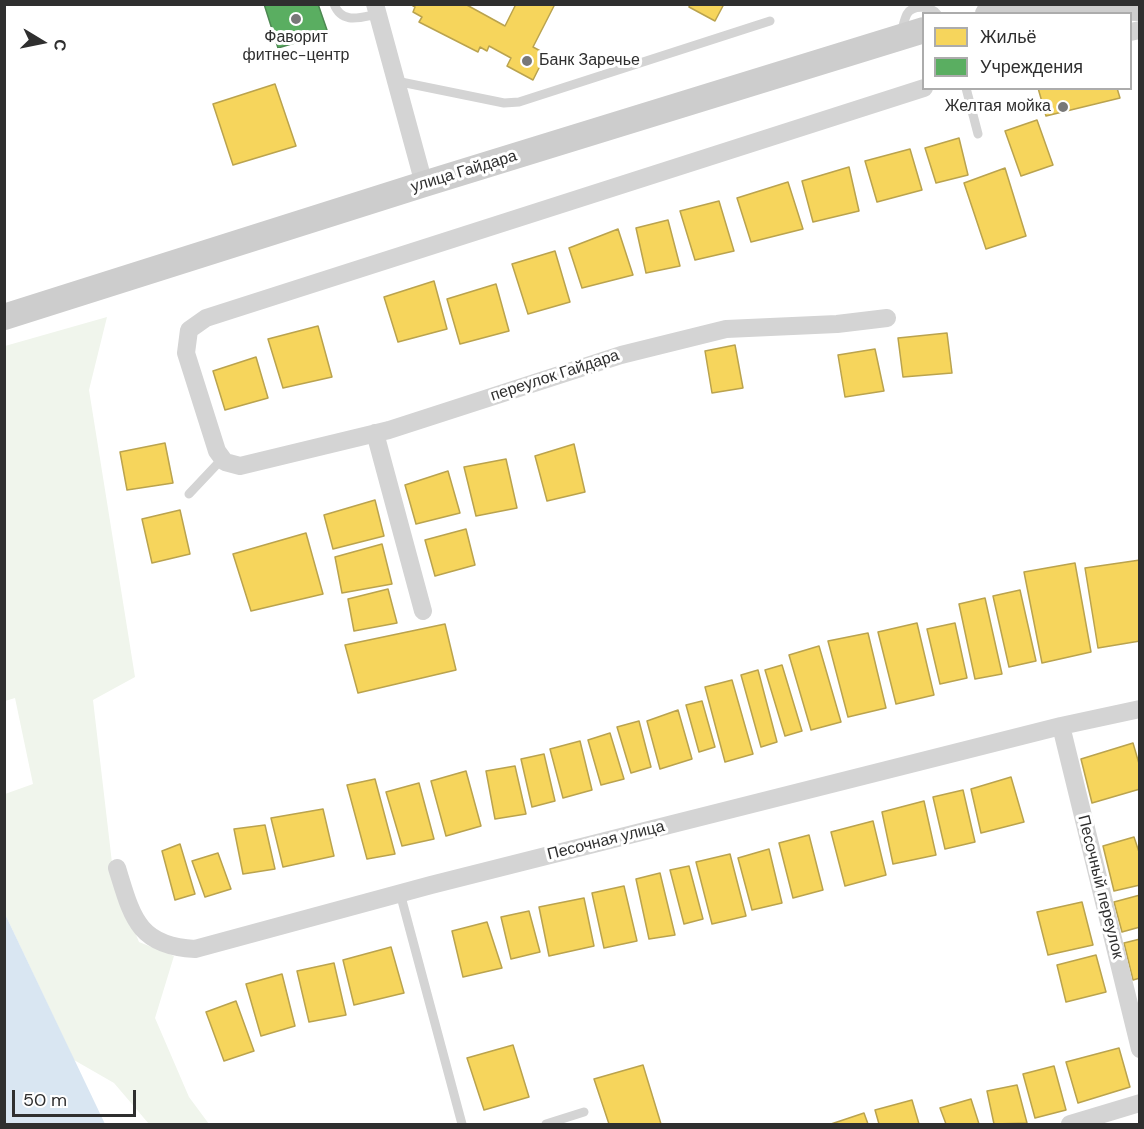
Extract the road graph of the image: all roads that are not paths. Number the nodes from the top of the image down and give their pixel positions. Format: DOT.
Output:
graph roads {
  1 [pos="334,4"];
  2 [pos="1140,8"];
  3 [pos="377,10"];
  4 [pos="935,12"];
  5 [pos="1007,12"];
  6 [pos="770,21"];
  7 [pos="912,33"];
  8 [pos="396,81"];
  9 [pos="922,89"];
  10 [pos="967,90"];
  11 [pos="978,134"];
  12 [pos="424,184"];
  13 [pos="4,317"];
  14 [pos="887,318"];
  15 [pos="375,433"];
  16 [pos="226,462"];
  17 [pos="189,494"];
  18 [pos="423,611"];
  19 [pos="1140,709"];
  20 [pos="1061,726"];
  21 [pos="117,868"];
  22 [pos="400,893"];
  23 [pos="1140,1049"];
  24 [pos="1140,1103"];
  25 [pos="584,1112"];
  26 [pos="462,1125"];
  27 [pos="546,1125"];
  28 [pos="1070,1125"];
  1 -- 3 [label="lane"];
  2 -- 5 [label="main road"];
  3 -- 8 [label="street"];
  4 -- 7 [label="lane"];
  6 -- 8 [label="lane"];
  7 -- 12 [label="main road, улица Гайдара"];
  8 -- 12 [label="street"];
  9 -- 16 [label="street"];
  10 -- 11 [label="lane"];
  12 -- 13 [label="main road, улица Гайдара"];
  14 -- 15 [label="street, переулок Гайдара"];
  15 -- 16 [label="street, переулок Гайдара"];
  15 -- 18 [label="street"];
  16 -- 17 [label="lane"];
  19 -- 20 [label="street, Песочная улица"];
  20 -- 22 [label="street, Песочная улица"];
  20 -- 23 [label="street, Песочный переулок"];
  21 -- 22 [label="street, Песочная улица"];
  22 -- 26 [label="lane"];
  24 -- 28 [label="street"];
  25 -- 27 [label="lane"];
}
